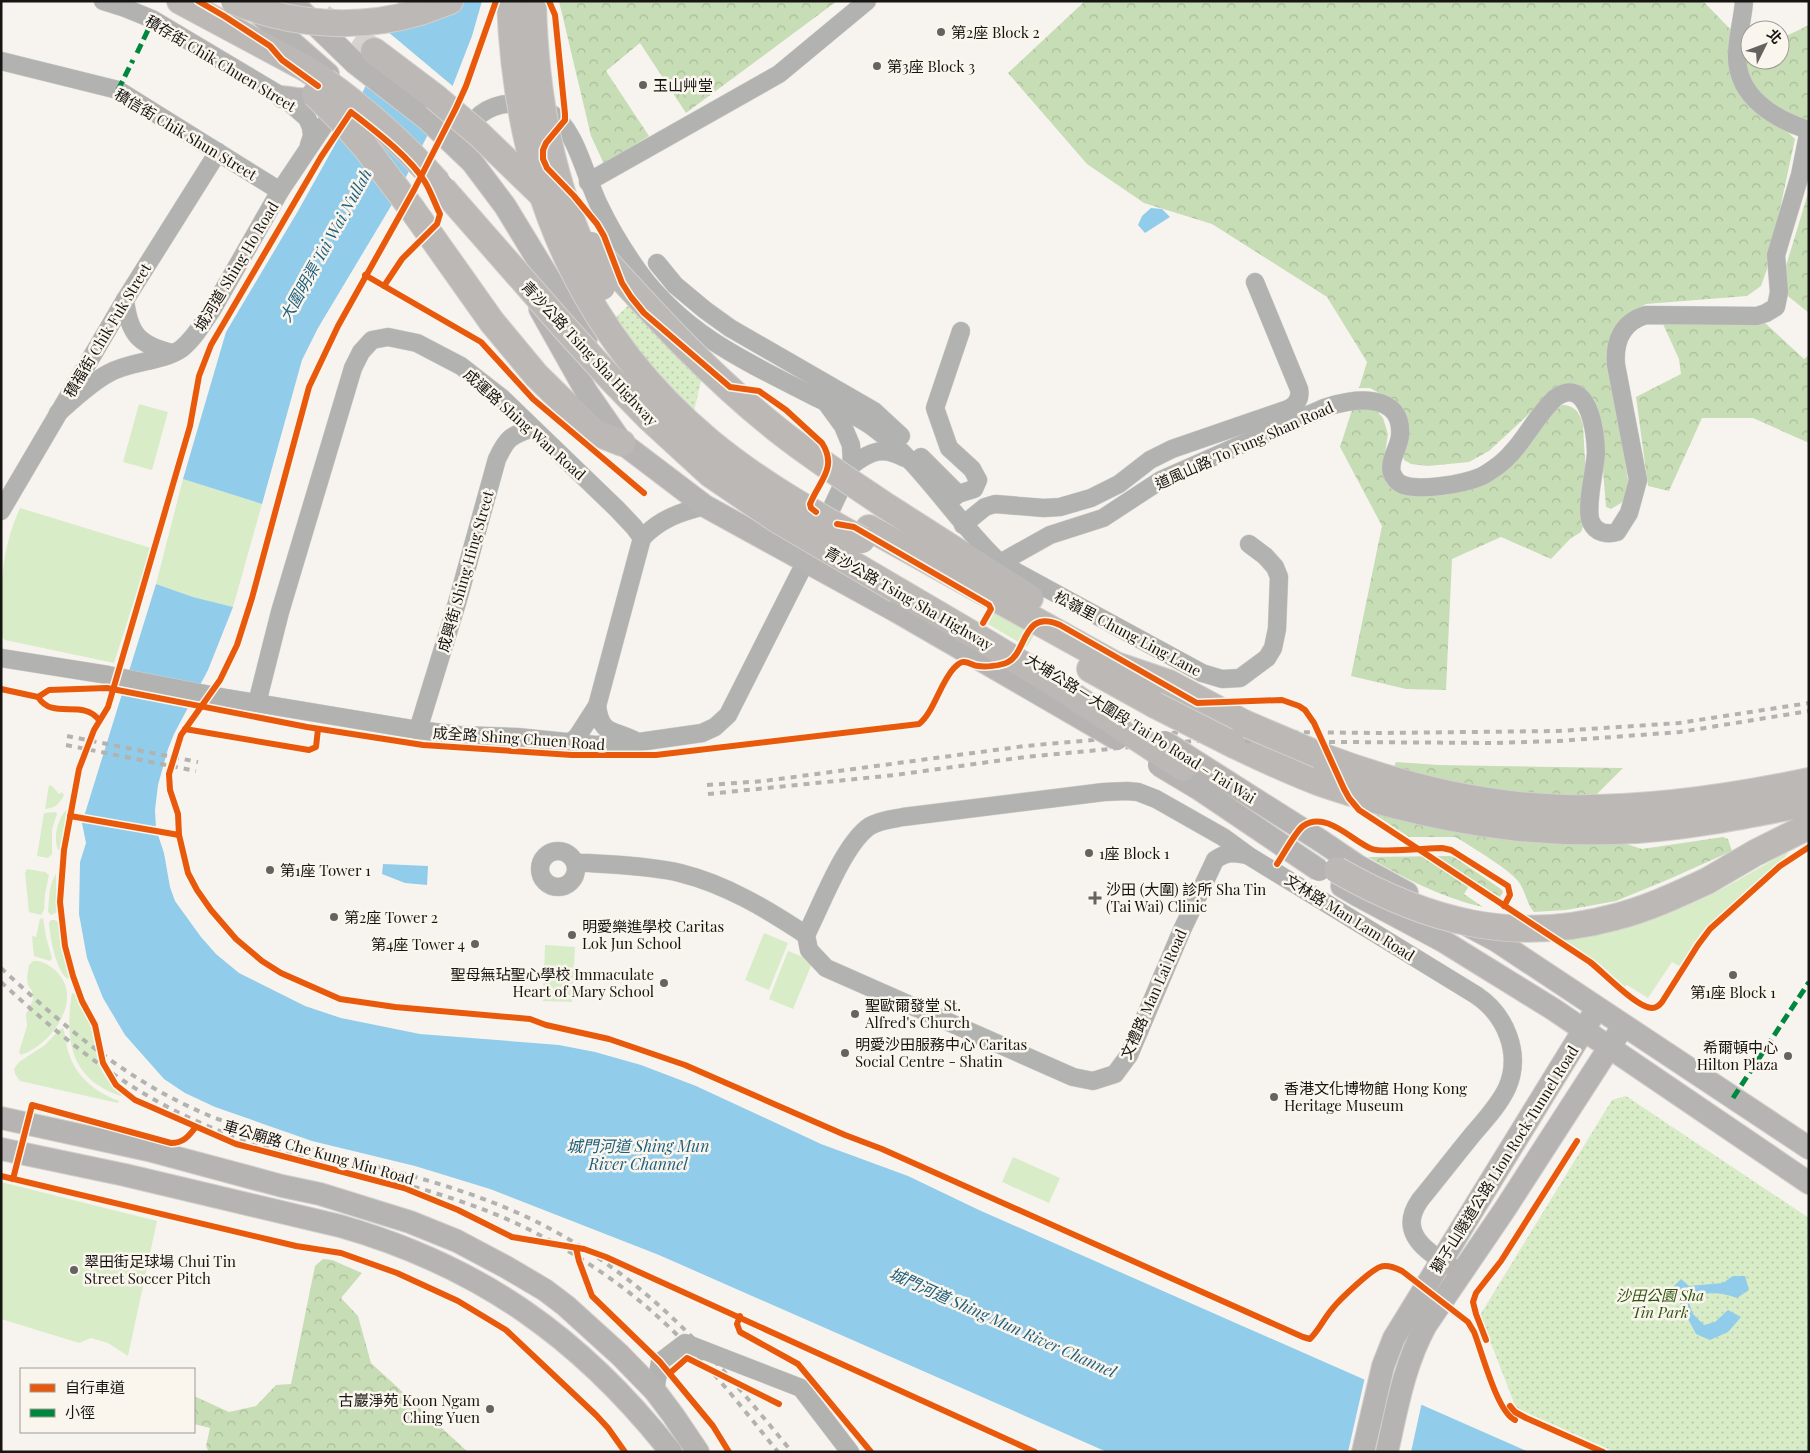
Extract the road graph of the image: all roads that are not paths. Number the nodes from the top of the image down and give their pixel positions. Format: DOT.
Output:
graph roads {
  1 [pos="103,1"];
  2 [pos="180,1"];
  3 [pos="234,1"];
  4 [pos="246,1"];
  5 [pos="291,1"];
  6 [pos="450,1"];
  7 [pos="510,1"];
  8 [pos="533,1"];
  9 [pos="867,1"];
  10 [pos="1744,1"];
  11 [pos="252,41"];
  12 [pos="1,61"];
  13 [pos="370,61"];
  14 [pos="326,72"];
  15 [pos="283,97"];
  16 [pos="363,103"];
  17 [pos="1809,130"];
  18 [pos="451,141"];
  19 [pos="307,148"];
  20 [pos="218,152"];
  21 [pos="588,182"];
  22 [pos="280,191"];
  23 [pos="657,263"];
  24 [pos="1255,282"];
  25 [pos="125,300"];
  26 [pos="961,331"];
  27 [pos="172,353"];
  28 [pos="825,402"];
  29 [pos="58,413"];
  30 [pos="532,428"];
  31 [pos="622,443"];
  32 [pos="907,459"];
  33 [pos="852,465"];
  34 [pos="952,499"];
  35 [pos="704,506"];
  36 [pos="1,511"];
  37 [pos="963,524"];
  38 [pos="818,537"];
  39 [pos="642,538"];
  40 [pos="1248,544"];
  41 [pos="804,562"];
  42 [pos="1000,563"];
  43 [pos="1,658"];
  44 [pos="1169,683"];
  45 [pos="257,703"];
  46 [pos="597,706"];
  47 [pos="418,730"];
  48 [pos="639,742"];
  49 [pos="569,743"];
  50 [pos="1809,782"];
  51 [pos="1809,803"];
  52 [pos="1669,816"];
  53 [pos="1200,824"];
  54 [pos="1809,826"];
  55 [pos="1250,856"];
  56 [pos="1215,860"];
  57 [pos="575,863"];
  58 [pos="806,935"];
  59 [pos="1597,1007"];
  60 [pos="1623,1025"];
  61 [pos="1584,1030"];
  62 [pos="1610,1047"];
  63 [pos="1716,1087"];
  64 [pos="1,1118"];
  65 [pos="1721,1122"];
  66 [pos="1,1138"];
  67 [pos="1809,1148"];
  68 [pos="1,1150"];
  69 [pos="71,1163"];
  70 [pos="1809,1183"];
  71 [pos="1442,1261"];
  72 [pos="1461,1273"];
  73 [pos="655,1391"];
  74 [pos="671,1452"];
  75 [pos="698,1452"];
  76 [pos="850,1452"];
  77 [pos="1363,1452"];
  78 [pos="1387,1452"];
  1 -- 15 [label="street, 積存街 Chik Chuen Street"];
  2 -- 11 [label="highway, 青沙公路 Tsing Sha Highway"];
  3 -- 6 [label="highway, bridge"];
  4 -- 14 [label="main road, 大埔公路－大圍段 Tai Po Road – Tai Wai"];
  5 -- 13 [label="main road, 大埔公路－大圍段 Tai Po Road – Tai Wai"];
  7 -- 52 [label="highway, bridge"];
  8 -- 44 [label="highway, bridge"];
  9 -- 21 [label="street"];
  10 -- 17 [label="street"];
  11 -- 31 [label="highway, bridge"];
  11 -- 54 [label="highway, 青沙公路 Tsing Sha Highway, bridge"];
  12 -- 20 [label="street, 積信街 Chik Shun Street"];
  13 -- 18 [label="main road, 大埔公路－大圍段 Tai Po Road – Tai Wai"];
  13 -- 44 [label="highway, bridge"];
  14 -- 15 [label="main road"];
  14 -- 16 [label="main road, 大埔公路－大圍段 Tai Po Road – Tai Wai"];
  15 -- 19 [label="street, 積存街 Chik Chuen Street"];
  16 -- 19 [label="street, 城河道 Shing Ho Road"];
  16 -- 31 [label="main road, 大埔公路－大圍段 Tai Po Road – Tai Wai"];
  17 -- 42 [label="street, 道風山路 To Fung Shan Road"];
  18 -- 21 [label="street, 松嶺里 Chung Ling Lane"];
  18 -- 38 [label="main road, 大埔公路－大圍段 Tai Po Road – Tai Wai"];
  19 -- 22 [label="street, 城河道 Shing Ho Road"];
  20 -- 22 [label="street, 積信街 Chik Shun Street"];
  20 -- 25 [label="street, 積福街 Chik Fuk Street"];
  21 -- 28 [label="street, 松嶺里 Chung Ling Lane"];
  22 -- 27 [label="street, 城河道 Shing Ho Road"];
  23 -- 34 [label="street"];
  24 -- 37 [label="street"];
  25 -- 27 [label="street"];
  25 -- 29 [label="street, 積福街 Chik Fuk Street"];
  26 -- 34 [label="street"];
  27 -- 29 [label="street, 城河道 Shing Ho Road"];
  28 -- 32 [label="street, 松嶺里 Chung Ling Lane"];
  28 -- 33 [label="street"];
  29 -- 36 [label="street, 積福街 Chik Fuk Street"];
  30 -- 39 [label="street, 成運路 Shing Wan Road"];
  30 -- 45 [label="street, 成運路 Shing Wan Road"];
  30 -- 47 [label="street, 成興街 Shing Hing Street"];
  31 -- 35 [label="main road, 大埔公路－大圍段 Tai Po Road – Tai Wai"];
  32 -- 33 [label="street, 松嶺里 Chung Ling Lane"];
  32 -- 34 [label="street, 松嶺里 Chung Ling Lane"];
  33 -- 38 [label="street, 成全路 Shing Chuen Road"];
  34 -- 37 [label="street, 松嶺里 Chung Ling Lane"];
  35 -- 39 [label="street"];
  35 -- 41 [label="main road, 大埔公路－大圍段 Tai Po Road – Tai Wai"];
  37 -- 42 [label="street, 松嶺里 Chung Ling Lane"];
  38 -- 41 [label="street, 成全路 Shing Chuen Road"];
  38 -- 59 [label="main road, 大埔公路－大圍段 Tai Po Road – Tai Wai, bridge"];
  39 -- 46 [label="street"];
  40 -- 42 [label="street, 松嶺里 Chung Ling Lane"];
  41 -- 48 [label="street, 成全路 Shing Chuen Road"];
  41 -- 61 [label="main road, 大埔公路－大圍段 Tai Po Road – Tai Wai, bridge"];
  43 -- 45 [label="street, 成全路 Shing Chuen Road"];
  44 -- 52 [label="highway, bridge"];
  45 -- 47 [label="street, 成全路 Shing Chuen Road"];
  46 -- 48 [label="street"];
  46 -- 49 [label="street"];
  47 -- 49 [label="street, 成全路 Shing Chuen Road"];
  48 -- 49 [label="street, 成全路 Shing Chuen Road"];
  50 -- 52 [label="highway"];
  51 -- 52 [label="highway"];
  53 -- 55 [label="street, 文林路 Man Lam Road"];
  53 -- 56 [label="street"];
  53 -- 58 [label="street, 文林路 Man Lam Road"];
  55 -- 56 [label="street"];
  55 -- 71 [label="street, 文林路 Man Lam Road"];
  56 -- 58 [label="street, 文禮路 Man Lai Road"];
  57 -- 58 [label="street"];
  59 -- 60 [label="main road, 大埔公路－大圍段 Tai Po Road – Tai Wai"];
  59 -- 61 [label="main road, 獅子山隧道公路 Lion Rock Tunnel Road"];
  60 -- 62 [label="main road, 獅子山隧道公路 Lion Rock Tunnel Road"];
  60 -- 63 [label="main road, 大埔公路－大圍段 Tai Po Road – Tai Wai"];
  61 -- 62 [label="main road, 大埔公路－大圍段 Tai Po Road – Tai Wai"];
  61 -- 71 [label="main road, 獅子山隧道公路 Lion Rock Tunnel Road"];
  62 -- 65 [label="main road, 大埔公路－大圍段 Tai Po Road – Tai Wai"];
  62 -- 72 [label="main road, 獅子山隧道公路 Lion Rock Tunnel Road"];
  63 -- 65 [label="main road"];
  63 -- 67 [label="main road, 大埔公路－大圍段 Tai Po Road – Tai Wai"];
  64 -- 73 [label="main road"];
  65 -- 70 [label="main road, 大埔公路－大圍段 Tai Po Road – Tai Wai"];
  66 -- 69 [label="main road"];
  68 -- 69 [label="main road"];
  69 -- 74 [label="main road"];
  71 -- 72 [label="street, 文林路 Man Lam Road"];
  71 -- 77 [label="main road, 獅子山隧道公路 Lion Rock Tunnel Road"];
  72 -- 78 [label="main road, 獅子山隧道公路 Lion Rock Tunnel Road"];
  73 -- 75 [label="main road"];
  73 -- 76 [label="street"];
}
